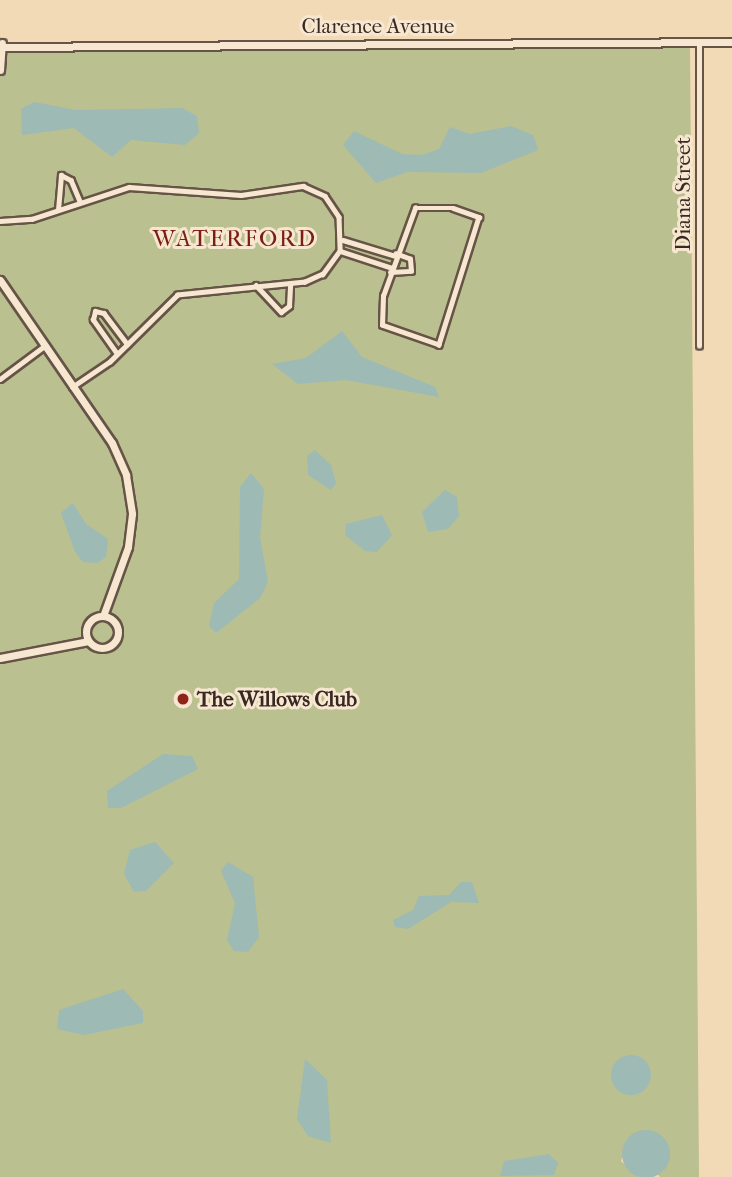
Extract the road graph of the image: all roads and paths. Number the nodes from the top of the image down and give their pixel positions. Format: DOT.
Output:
graph roads {
  1 [pos="699,42"];
  2 [pos="732,42"];
  3 [pos="1,44"];
  4 [pos="0,70"];
  5 [pos="80,201"];
  6 [pos="58,210"];
  7 [pos="0,220"];
  8 [pos="343,240"];
  9 [pos="341,251"];
  10 [pos="396,255"];
  11 [pos="391,270"];
  12 [pos="0,280"];
  13 [pos="290,284"];
  14 [pos="256,285"];
  15 [pos="127,344"];
  16 [pos="699,346"];
  17 [pos="43,347"];
  18 [pos="117,354"];
  19 [pos="0,379"];
  20 [pos="72,388"];
  21 [pos="114,594"];
  22 [pos="103,616"];
  23 [pos="113,620"];
  24 [pos="86,631"];
  25 [pos="72,641"];
  26 [pos="88,641"];
  27 [pos="0,658"];
  1 -- 2 [label="street, Clarence Avenue"];
  1 -- 3 [label="street, Clarence Avenue"];
  1 -- 16 [label="street, Diana Street"];
  3 -- 4 [label="street"];
  5 -- 6 [label="street"];
  5 -- 6 [label="street"];
  5 -- 8 [label="street"];
  6 -- 7 [label="street"];
  8 -- 9 [label="street"];
  8 -- 10 [label="street"];
  9 -- 11 [label="street"];
  9 -- 13 [label="street"];
  10 -- 11 [label="street"];
  10 -- 11 [label="street"];
  10 -- 11 [label="street"];
  12 -- 17 [label="street"];
  13 -- 14 [label="street"];
  13 -- 14 [label="street"];
  14 -- 15 [label="street"];
  15 -- 18 [label="street"];
  15 -- 18 [label="street"];
  17 -- 19 [label="street"];
  17 -- 20 [label="street"];
  18 -- 20 [label="street"];
  20 -- 21 [label="street"];
  21 -- 22 [label="street"];
  21 -- 23 [label="street"];
  22 -- 23 [label="street"];
  22 -- 24 [label="street"];
  23 -- 26 [label="street"];
  24 -- 25 [label="street"];
  24 -- 26 [label="street"];
  25 -- 26 [label="street"];
  25 -- 27 [label="street"];
}
